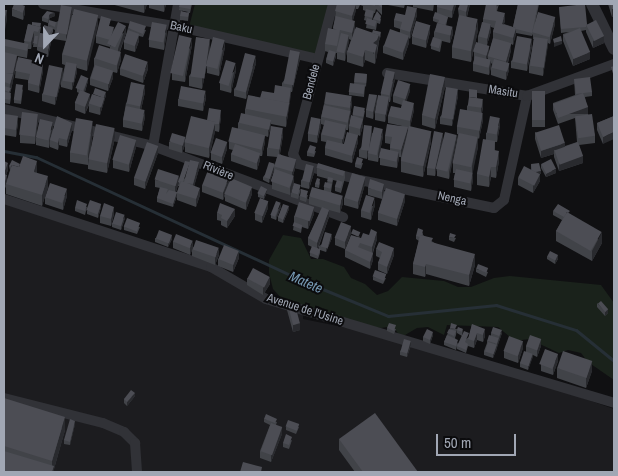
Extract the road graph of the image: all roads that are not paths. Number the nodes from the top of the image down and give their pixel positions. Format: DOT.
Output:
graph roads {
  1 [pos="42,4"];
  2 [pos="178,4"];
  3 [pos="333,4"];
  4 [pos="592,4"];
  5 [pos="175,26"];
  6 [pos="614,49"];
  7 [pos="318,58"];
  8 [pos="614,64"];
  9 [pos="387,73"];
  10 [pos="526,96"];
  11 [pos="4,108"];
  12 [pos="153,146"];
  13 [pos="294,160"];
  14 [pos="4,199"];
  15 [pos="343,217"];
  16 [pos="4,398"];
  17 [pos="614,404"];
  18 [pos="137,472"];
  1 -- 5 [label="street, Baku"];
  2 -- 5 [label="street"];
  3 -- 7 [label="street, Bendele"];
  4 -- 6 [label="street"];
  5 -- 7 [label="street, Baku"];
  5 -- 12 [label="street"];
  7 -- 13 [label="street, Bendele"];
  8 -- 10 [label="street, Masitu"];
  9 -- 10 [label="street, Masitu"];
  10 -- 13 [label="street, Nenga"];
  11 -- 12 [label="street, Rivière"];
  12 -- 15 [label="street, Rivière"];
  14 -- 17 [label="street, Avenue de l'Usine"];
  16 -- 18 [label="street"];
}
